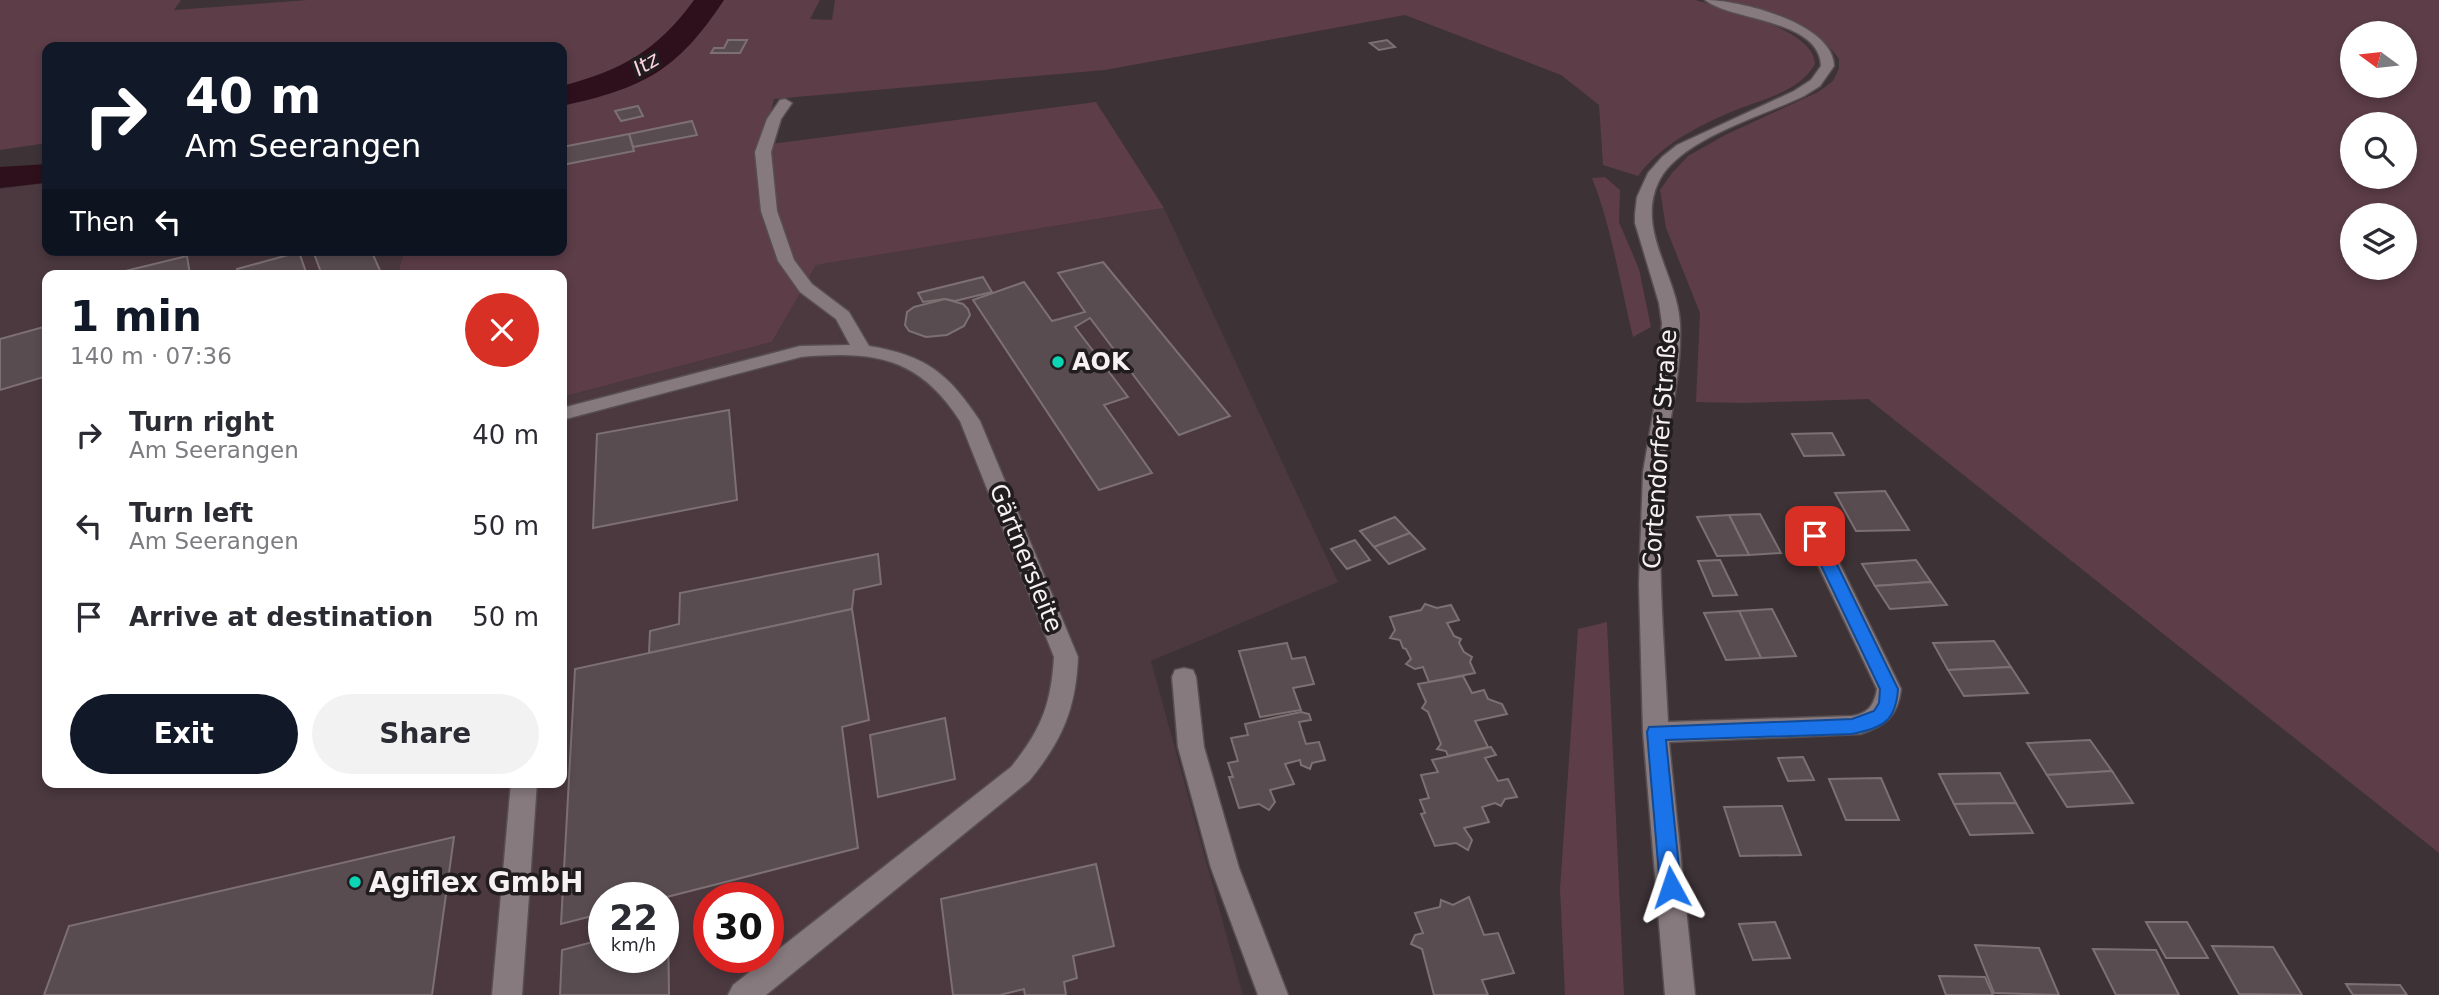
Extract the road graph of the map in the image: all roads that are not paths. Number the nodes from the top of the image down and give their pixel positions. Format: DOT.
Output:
graph roads {
  1 [pos="1711,0"];
  2 [pos="785,103"];
  3 [pos="863,351"];
  4 [pos="567,413"];
  5 [pos="1815,536"];
  6 [pos="1184,677"];
  7 [pos="1656,732"];
  8 [pos="524,788"];
  9 [pos="507,995"];
  10 [pos="743,995"];
  11 [pos="1272,995"];
  12 [pos="1680,995"];
  1 -- 7 [label="street, Cortendorfer Straße"];
  2 -- 3 [label="street"];
  3 -- 4 [label="street, Gärtnersleite"];
  3 -- 10 [label="street, Gärtnersleite"];
  5 -- 7 [label="street"];
  6 -- 11 [label="street"];
  7 -- 12 [label="street, Cortendorfer Straße"];
  8 -- 9 [label="street"];
}
